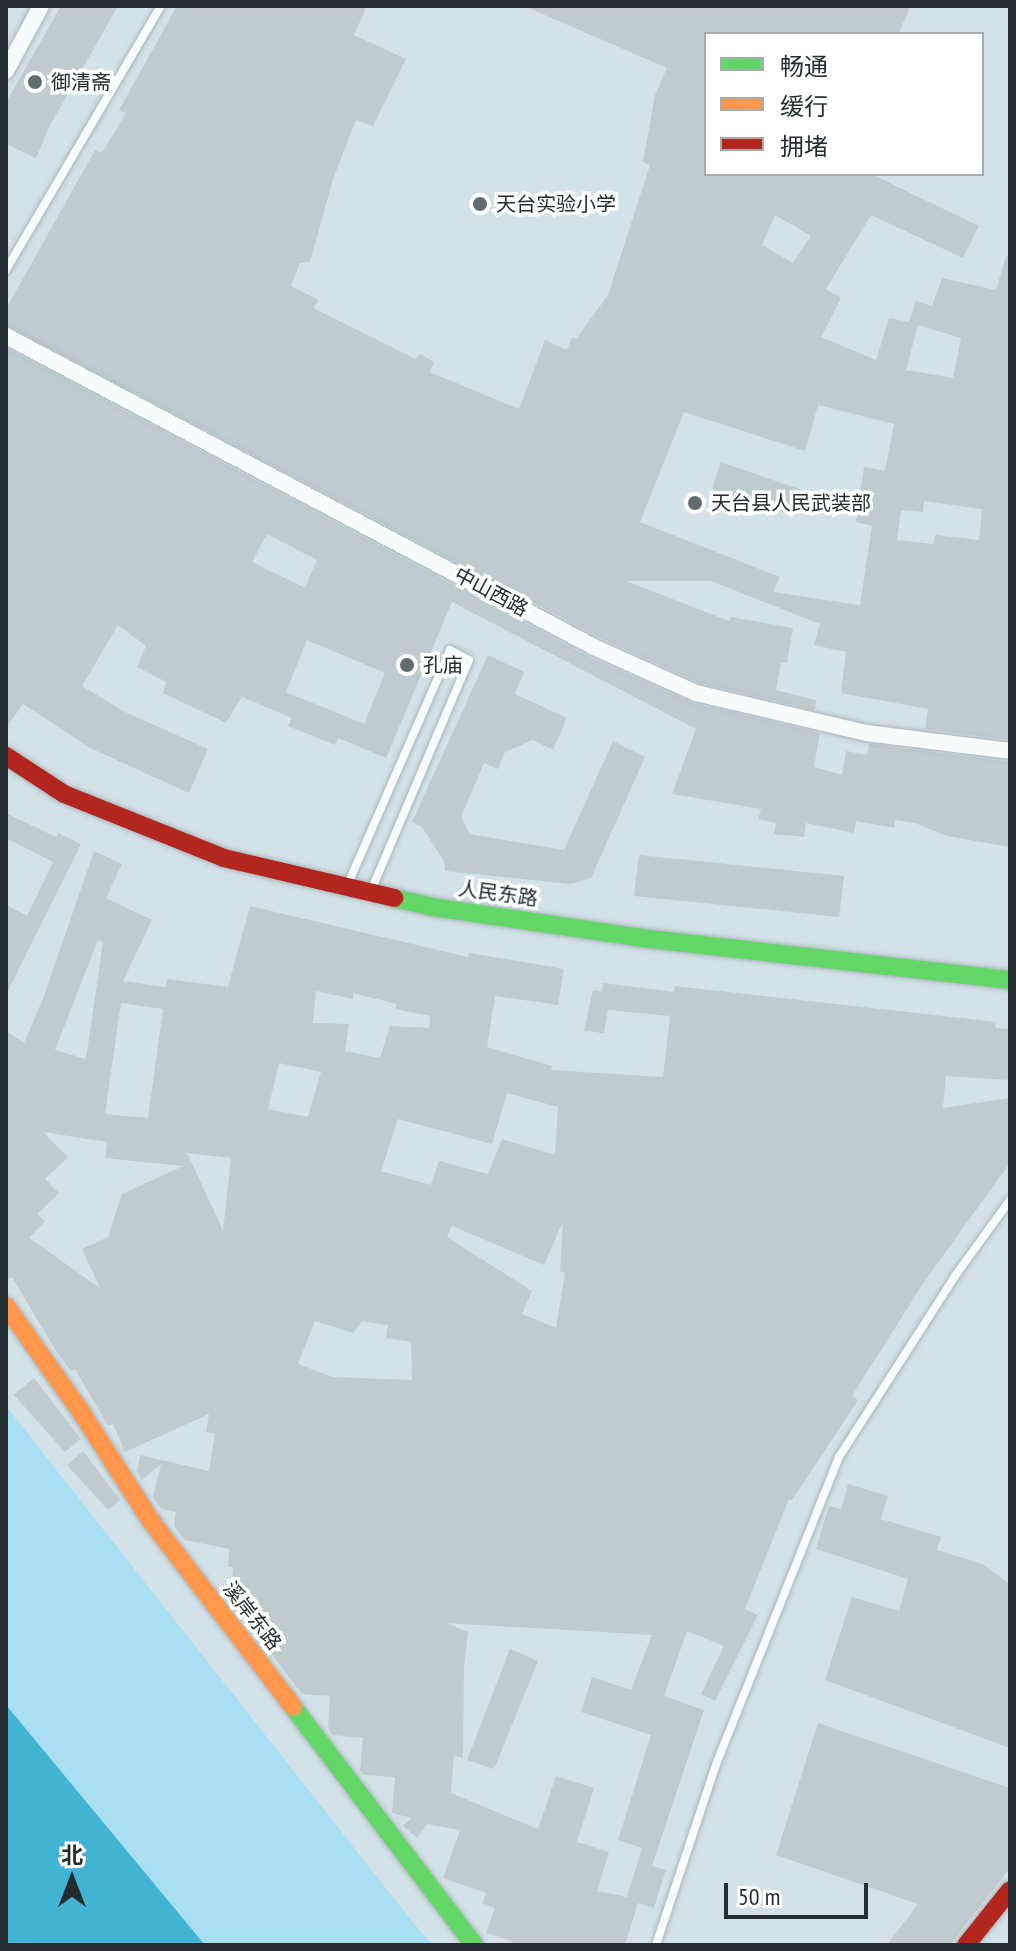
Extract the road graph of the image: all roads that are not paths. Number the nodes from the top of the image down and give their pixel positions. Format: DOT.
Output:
graph roads {
  1 [pos="41,6"];
  2 [pos="161,6"];
  3 [pos="6,71"];
  4 [pos="6,270"];
  5 [pos="6,336"];
  6 [pos="1010,751"];
  7 [pos="6,756"];
  8 [pos="347,887"];
  9 [pos="370,892"];
  10 [pos="1010,980"];
  11 [pos="1010,1200"];
  12 [pos="6,1306"];
  13 [pos="1010,1890"];
  14 [pos="474,1945"];
  15 [pos="656,1945"];
  16 [pos="966,1945"];
  1 -- 3 [label="street"];
  2 -- 4 [label="lane"];
  5 -- 6 [label="street, 中山西路"];
  7 -- 8 [label="main road, 人民东路"];
  8 -- 9 [label="main road, 人民东路"];
  8 -- 9 [label="lane"];
  9 -- 10 [label="main road, 人民东路"];
  11 -- 15 [label="lane"];
  12 -- 14 [label="main road, 溪岸东路"];
  13 -- 16 [label="main road"];
}
